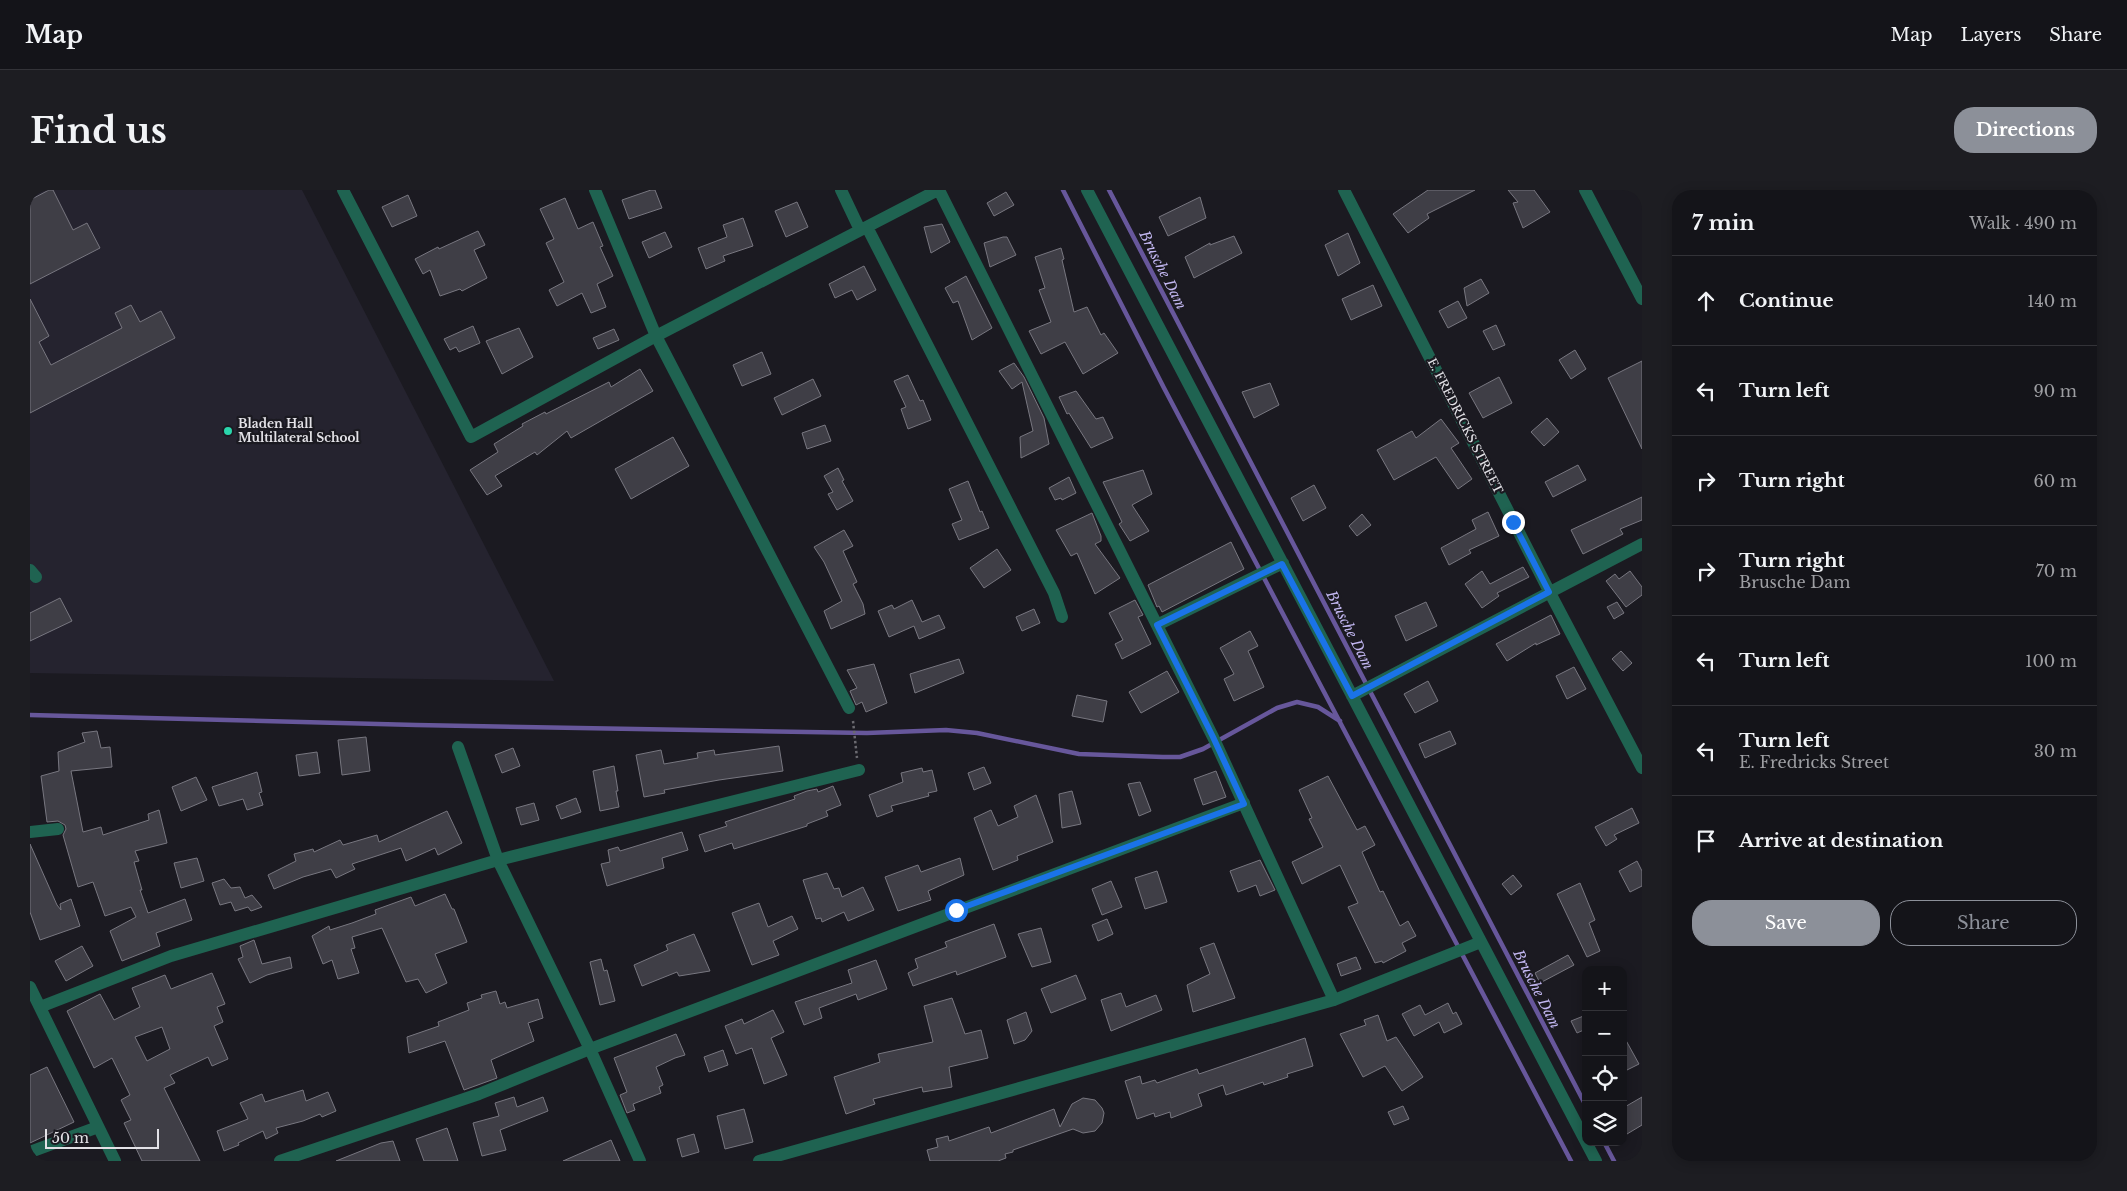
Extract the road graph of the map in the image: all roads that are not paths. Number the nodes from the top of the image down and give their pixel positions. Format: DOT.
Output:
graph roads {
  1 [pos="343,190"];
  2 [pos="595,190"];
  3 [pos="841,190"];
  4 [pos="939,190"];
  5 [pos="1087,190"];
  6 [pos="1344,190"];
  7 [pos="1585,190"];
  8 [pos="864,229"];
  9 [pos="1642,299"];
  10 [pos="656,336"];
  11 [pos="1642,544"];
  12 [pos="1282,564"];
  13 [pos="1549,592"];
  14 [pos="1062,617"];
  15 [pos="1157,625"];
  16 [pos="1352,696"];
  17 [pos="848,708"];
  18 [pos="458,747"];
  19 [pos="1642,768"];
  20 [pos="859,770"];
  21 [pos="1244,804"];
  22 [pos="58,829"];
  23 [pos="30,832"];
  24 [pos="498,860"];
  25 [pos="1478,943"];
  26 [pos="30,987"];
  27 [pos="1334,1000"];
  28 [pos="40,1007"];
  29 [pos="590,1049"];
  30 [pos="98,1127"];
  31 [pos="1582,1135"];
  32 [pos="1588,1146"];
  33 [pos="30,1152"];
  34 [pos="115,1161"];
  35 [pos="280,1161"];
  36 [pos="640,1161"];
  37 [pos="759,1161"];
  38 [pos="1596,1161"];
  1 -- 10 [label="street"];
  2 -- 10 [label="street"];
  3 -- 8 [label="street"];
  4 -- 8 [label="street"];
  4 -- 15 [label="street"];
  5 -- 12 [label="street"];
  6 -- 13 [label="street, E. FREDRICKS STREET"];
  7 -- 9 [label="street"];
  8 -- 10 [label="street"];
  8 -- 14 [label="street"];
  10 -- 17 [label="street"];
  11 -- 13 [label="street"];
  12 -- 15 [label="street"];
  12 -- 16 [label="street"];
  13 -- 16 [label="street"];
  13 -- 19 [label="street, E. FREDRICKS STREET"];
  15 -- 21 [label="street"];
  16 -- 25 [label="street"];
  18 -- 24 [label="street"];
  20 -- 24 [label="street"];
  21 -- 27 [label="street"];
  21 -- 29 [label="street"];
  22 -- 23 [label="street"];
  24 -- 28 [label="street"];
  24 -- 29 [label="street"];
  25 -- 27 [label="street"];
  25 -- 31 [label="street"];
  26 -- 28 [label="street"];
  27 -- 37 [label="street"];
  28 -- 30 [label="street"];
  29 -- 35 [label="street"];
  29 -- 36 [label="street"];
  30 -- 33 [label="street"];
  30 -- 34 [label="street"];
  32 -- 38 [label="street"];
}
